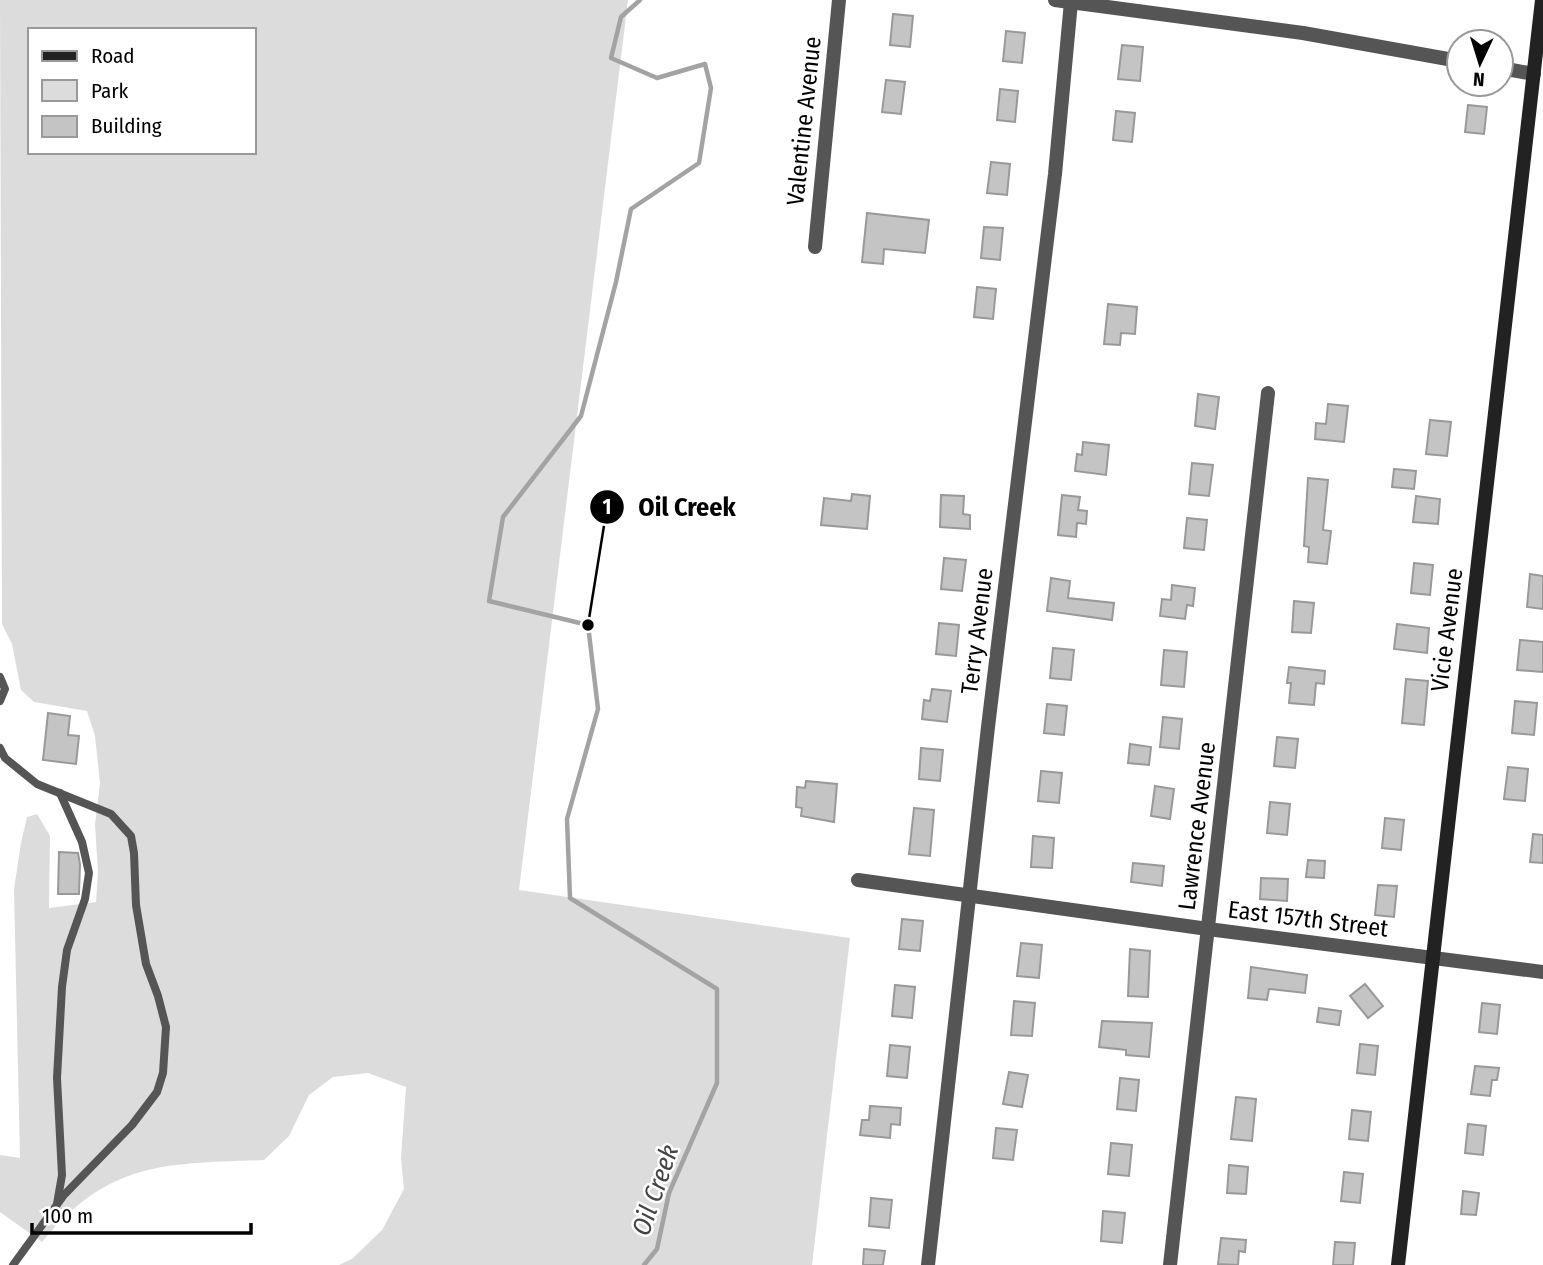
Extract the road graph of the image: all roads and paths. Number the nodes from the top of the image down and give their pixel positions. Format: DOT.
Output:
graph roads {
  1 [pos="839,0"];
  2 [pos="1055,0"];
  3 [pos="1542,0"];
  4 [pos="1071,2"];
  5 [pos="1445,58"];
  6 [pos="1515,71"];
  7 [pos="1534,74"];
  8 [pos="815,247"];
  9 [pos="1268,393"];
  10 [pos="0,677"];
  11 [pos="0,701"];
  12 [pos="0,748"];
  13 [pos="60,793"];
  14 [pos="859,880"];
  15 [pos="969,895"];
  16 [pos="1208,929"];
  17 [pos="1433,958"];
  18 [pos="1543,972"];
  19 [pos="56,1207"];
  20 [pos="13,1265"];
  21 [pos="928,1265"];
  22 [pos="1170,1265"];
  23 [pos="1398,1265"];
  1 -- 8 [label="street, Valentine Avenue"];
  2 -- 4 [label="street"];
  3 -- 7 [label="street, Vicie Avenue"];
  4 -- 5 [label="street"];
  4 -- 15 [label="street, Terry Avenue"];
  6 -- 7 [label="street"];
  7 -- 17 [label="street, Vicie Avenue"];
  9 -- 16 [label="street, Lawrence Avenue"];
  10 -- 11 [label="lane"];
  12 -- 13 [label="lane"];
  13 -- 19 [label="lane"];
  13 -- 19 [label="lane"];
  14 -- 15 [label="street, East 157th Street"];
  15 -- 16 [label="street, East 157th Street"];
  15 -- 21 [label="street, Terry Avenue"];
  16 -- 17 [label="street, East 157th Street"];
  16 -- 22 [label="street, Lawrence Avenue"];
  17 -- 18 [label="street, East 157th Street"];
  17 -- 23 [label="street, Vicie Avenue"];
  19 -- 20 [label="lane"];
}
